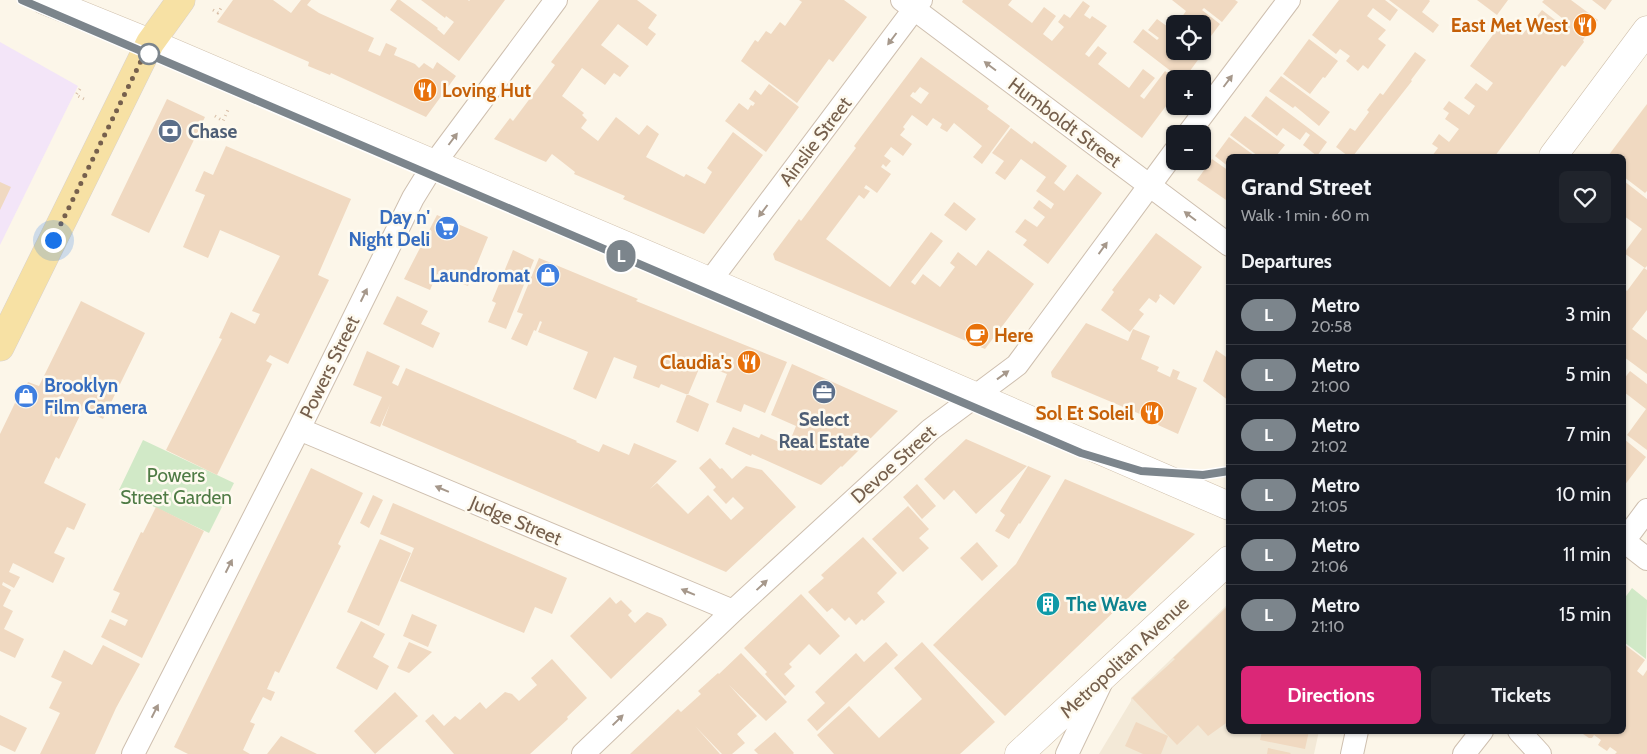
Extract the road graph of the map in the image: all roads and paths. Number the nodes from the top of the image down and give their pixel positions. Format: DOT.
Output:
graph roads {
  1 [pos="44,0"];
  2 [pos="181,0"];
  3 [pos="556,0"];
  4 [pos="1289,0"];
  5 [pos="912,3"];
  6 [pos="221,8"];
  7 [pos="213,10"];
  8 [pos="1647,30"];
  9 [pos="150,43"];
  10 [pos="80,89"];
  11 [pos="84,99"];
  12 [pos="228,110"];
  13 [pos="215,116"];
  14 [pos="1195,125"];
  15 [pos="1554,154"];
  16 [pos="1166,163"];
  17 [pos="434,164"];
  18 [pos="1149,185"];
  19 [pos="1226,243"];
  20 [pos="710,281"];
  21 [pos="0,347"];
  22 [pos="975,396"];
  23 [pos="299,429"];
  24 [pos="1226,505"];
  25 [pos="1647,510"];
  26 [pos="1626,538"];
  27 [pos="1626,543"];
  28 [pos="1647,559"];
  29 [pos="1226,563"];
  30 [pos="733,611"];
  31 [pos="1105,674"];
  32 [pos="1356,734"];
  33 [pos="1480,734"];
  34 [pos="1522,734"];
  35 [pos="133,754"];
  36 [pos="583,754"];
  37 [pos="1019,754"];
  38 [pos="1067,754"];
  39 [pos="1352,754"];
  40 [pos="1464,754"];
  41 [pos="1540,754"];
  1 -- 9 [label="main road"];
  2 -- 9 [label="main road"];
  17 -- 3 [label="street, Powers Street, one-way"];
  14 -- 4 [label="street, one-way"];
  18 -- 5 [label="street, Humboldt Street, one-way"];
  5 -- 20 [label="street, Ainslie Street, one-way"];
  6 -- 7 [label="path"];
  8 -- 15 [label="main road"];
  9 -- 17 [label="main road"];
  9 -- 21 [label="main road"];
  10 -- 11 [label="path"];
  12 -- 13 [label="path"];
  16 -- 18 [label="street, Devoe Street"];
  17 -- 20 [label="main road"];
  23 -- 17 [label="street, Powers Street, one-way"];
  19 -- 18 [label="street, Humboldt Street, one-way"];
  22 -- 18 [label="street, Devoe Street, one-way"];
  20 -- 22 [label="main road"];
  22 -- 24 [label="main road"];
  30 -- 22 [label="street, Devoe Street, one-way"];
  30 -- 23 [label="street, Judge Street, one-way"];
  35 -- 23 [label="street, Powers Street, one-way"];
  25 -- 26 [label="street"];
  27 -- 28 [label="street"];
  29 -- 31 [label="main road, Metropolitan Avenue"];
  36 -- 30 [label="street, Devoe Street, one-way"];
  31 -- 37 [label="main road, Metropolitan Avenue"];
  31 -- 38 [label="street"];
  32 -- 39 [label="street"];
  33 -- 40 [label="street"];
  34 -- 41 [label="street"];
}
